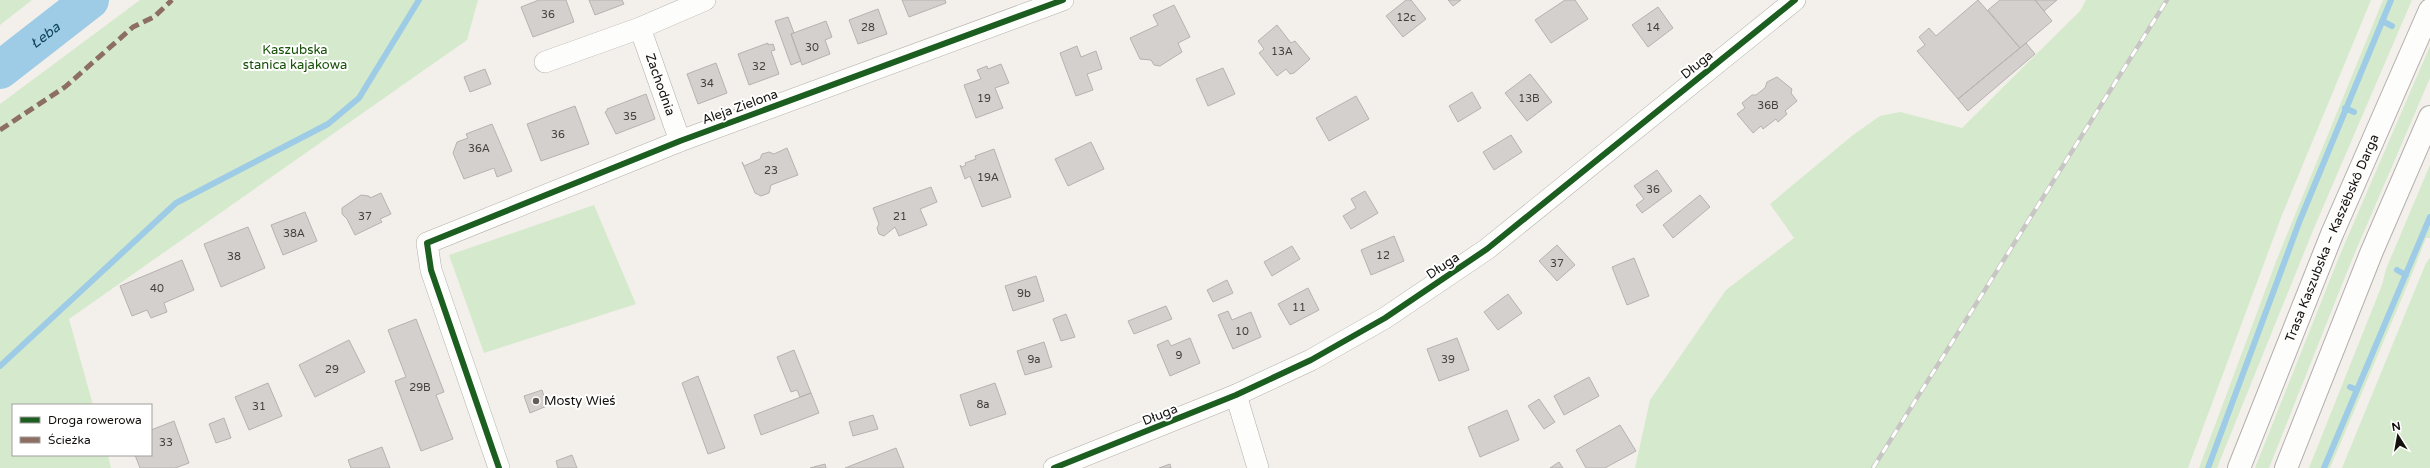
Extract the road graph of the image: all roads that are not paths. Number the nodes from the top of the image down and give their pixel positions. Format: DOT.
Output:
graph roads {
  1 [pos="705,0"];
  2 [pos="1063,0"];
  3 [pos="1795,0"];
  4 [pos="2430,10"];
  5 [pos="640,28"];
  6 [pos="545,62"];
  7 [pos="2430,117"];
  8 [pos="680,141"];
  9 [pos="1236,395"];
  10 [pos="499,468"];
  11 [pos="1054,468"];
  12 [pos="1258,468"];
  13 [pos="2239,468"];
  14 [pos="2286,468"];
  1 -- 5 [label="street"];
  2 -- 8 [label="street, Aleja Zielona"];
  3 -- 9 [label="street, Długa"];
  4 -- 13 [label="highway, Trasa Kaszubska – Kaszëbskô Darga"];
  5 -- 6 [label="street"];
  5 -- 8 [label="street, Zachodnia"];
  7 -- 14 [label="highway"];
  8 -- 10 [label="street, Aleja Zielona"];
  9 -- 11 [label="street, Długa"];
  9 -- 12 [label="street"];
}
